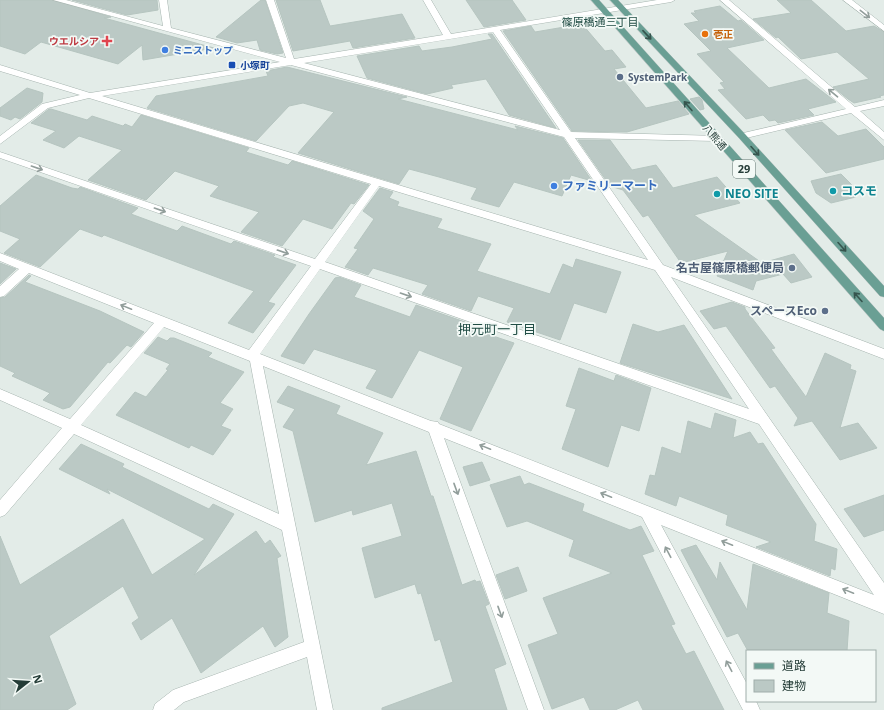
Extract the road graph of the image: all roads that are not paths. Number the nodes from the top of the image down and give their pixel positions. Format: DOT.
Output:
graph roads {
  1 [pos="56,0"];
  2 [pos="163,0"];
  3 [pos="280,0"];
  4 [pos="427,0"];
  5 [pos="595,0"];
  6 [pos="671,0"];
  7 [pos="724,0"];
  8 [pos="847,0"];
  9 [pos="270,1"];
  10 [pos="617,4"];
  11 [pos="604,10"];
  12 [pos="884,28"];
  13 [pos="167,29"];
  14 [pos="495,29"];
  15 [pos="448,36"];
  16 [pos="291,62"];
  17 [pos="0,68"];
  18 [pos="91,96"];
  19 [pos="884,103"];
  20 [pos="854,110"];
  21 [pos="567,135"];
  22 [pos="742,136"];
  23 [pos="884,137"];
  24 [pos="716,138"];
  25 [pos="0,141"];
  26 [pos="0,155"];
  27 [pos="377,182"];
  28 [pos="0,257"];
  29 [pos="318,264"];
  30 [pos="657,267"];
  31 [pos="27,268"];
  32 [pos="0,293"];
  33 [pos="884,293"];
  34 [pos="162,321"];
  35 [pos="884,326"];
  36 [pos="884,354"];
  37 [pos="253,356"];
  38 [pos="0,394"];
  39 [pos="763,420"];
  40 [pos="72,426"];
  41 [pos="433,426"];
  42 [pos="0,510"];
  43 [pos="646,511"];
  44 [pos="288,525"];
  45 [pos="884,596"];
  46 [pos="884,606"];
  47 [pos="313,647"];
  48 [pos="746,699"];
  49 [pos="161,710"];
  50 [pos="325,710"];
  51 [pos="536,710"];
  1 -- 13 [label="street"];
  2 -- 13 [label="street"];
  3 -- 9 [label="street"];
  4 -- 15 [label="street"];
  5 -- 11 [label="main road, 八熊通 / 29"];
  6 -- 10 [label="street"];
  20 -- 7 [label="street, one-way"];
  8 -- 12 [label="street, one-way"];
  9 -- 16 [label="street"];
  10 -- 11 [label="street"];
  10 -- 22 [label="main road, 八熊通 / 29, one-way"];
  11 -- 14 [label="street"];
  24 -- 11 [label="main road, 八熊通 / 29, one-way"];
  13 -- 16 [label="street"];
  14 -- 15 [label="street"];
  14 -- 21 [label="street"];
  15 -- 16 [label="street"];
  16 -- 18 [label="street"];
  16 -- 21 [label="street"];
  17 -- 18 [label="street"];
  18 -- 25 [label="street"];
  18 -- 27 [label="street"];
  19 -- 20 [label="street"];
  20 -- 22 [label="street"];
  20 -- 23 [label="street"];
  21 -- 24 [label="street"];
  21 -- 30 [label="street"];
  22 -- 33 [label="main road, 八熊通 / 29, one-way"];
  35 -- 24 [label="main road, 八熊通 / 29, one-way"];
  26 -- 29 [label="street, one-way"];
  27 -- 29 [label="street"];
  27 -- 30 [label="street"];
  28 -- 31 [label="street"];
  29 -- 37 [label="street"];
  29 -- 39 [label="street, one-way"];
  30 -- 36 [label="street"];
  30 -- 39 [label="street"];
  31 -- 32 [label="street"];
  34 -- 31 [label="street, one-way"];
  34 -- 37 [label="street"];
  34 -- 40 [label="street"];
  37 -- 41 [label="street"];
  37 -- 44 [label="street"];
  38 -- 40 [label="street"];
  39 -- 45 [label="street"];
  40 -- 42 [label="street"];
  40 -- 44 [label="street"];
  43 -- 41 [label="street, one-way"];
  41 -- 51 [label="street, one-way"];
  46 -- 43 [label="street, one-way"];
  48 -- 43 [label="street, one-way"];
  44 -- 47 [label="street"];
  47 -- 49 [label="street"];
  47 -- 50 [label="street"];
}
